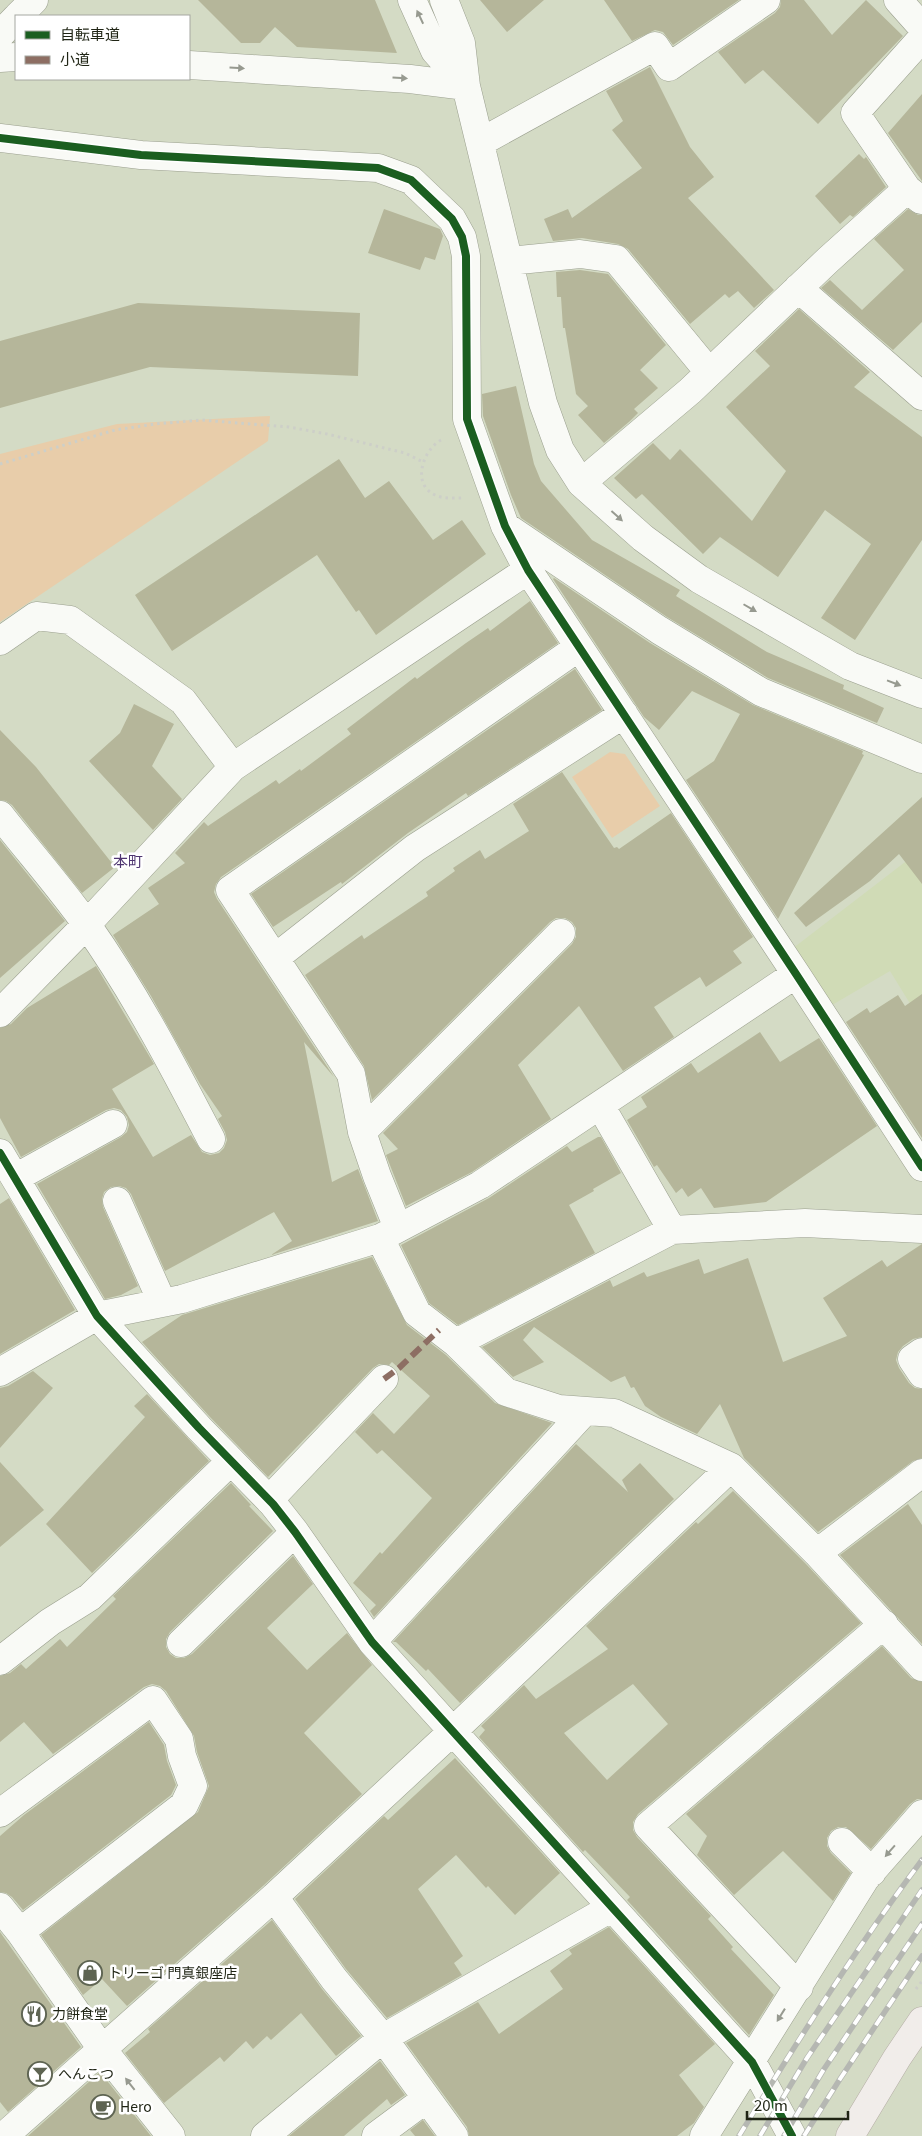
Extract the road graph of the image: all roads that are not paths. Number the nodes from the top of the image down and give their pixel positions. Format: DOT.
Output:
graph roads {
  1 [pos="34,0"];
  2 [pos="412,0"];
  3 [pos="444,0"];
  4 [pos="766,0"];
  5 [pos="898,0"];
  6 [pos="19,15"];
  7 [pos="15,19"];
  8 [pos="922,27"];
  9 [pos="0,35"];
  10 [pos="922,38"];
  11 [pos="15,56"];
  12 [pos="0,58"];
  13 [pos="190,65"];
  14 [pos="466,86"];
  15 [pos="0,138"];
  16 [pos="481,142"];
  17 [pos="915,195"];
  18 [pos="509,261"];
  19 [pos="798,288"];
  20 [pos="709,372"];
  21 [pos="922,396"];
  22 [pos="581,483"];
  23 [pos="505,526"];
  24 [pos="528,570"];
  25 [pos="0,641"];
  26 [pos="579,647"];
  27 [pos="922,694"];
  28 [pos="624,714"];
  29 [pos="922,759"];
  30 [pos="233,767"];
  31 [pos="0,815"];
  32 [pos="87,924"];
  33 [pos="561,933"];
  34 [pos="275,958"];
  35 [pos="796,974"];
  36 [pos="0,1013"];
  37 [pos="600,1105"];
  38 [pos="113,1124"];
  39 [pos="362,1132"];
  40 [pos="211,1139"];
  41 [pos="0,1153"];
  42 [pos="922,1167"];
  43 [pos="15,1178"];
  44 [pos="117,1202"];
  45 [pos="922,1229"];
  46 [pos="672,1230"];
  47 [pos="389,1233"];
  48 [pos="162,1302"];
  49 [pos="98,1316"];
  50 [pos="456,1343"];
  51 [pos="922,1352"];
  52 [pos="0,1372"];
  53 [pos="922,1374"];
  54 [pos="384,1378"];
  55 [pos="585,1411"];
  56 [pos="231,1461"];
  57 [pos="731,1467"];
  58 [pos="922,1473"];
  59 [pos="269,1500"];
  60 [pos="295,1532"];
  61 [pos="817,1553"];
  62 [pos="884,1624"];
  63 [pos="372,1642"];
  64 [pos="181,1643"];
  65 [pos="0,1661"];
  66 [pos="922,1667"];
  67 [pos="454,1731"];
  68 [pos="0,1814"];
  69 [pos="922,1814"];
  70 [pos="842,1842"];
  71 [pos="872,1872"];
  72 [pos="274,1897"];
  73 [pos="0,1907"];
  74 [pos="611,1908"];
  75 [pos="20,1932"];
  76 [pos="798,1987"];
  77 [pos="922,2021"];
  78 [pos="383,2038"];
  79 [pos="102,2048"];
  80 [pos="752,2062"];
  81 [pos="426,2098"];
  82 [pos="4,2136"];
  83 [pos="171,2136"];
  84 [pos="265,2136"];
  85 [pos="376,2136"];
  86 [pos="454,2136"];
  87 [pos="704,2136"];
  88 [pos="792,2136"];
  89 [pos="850,2136"];
  1 -- 6 [label="street"];
  14 -- 2 [label="street, one-way"];
  3 -- 14 [label="street"];
  4 -- 16 [label="street"];
  5 -- 8 [label="street"];
  7 -- 9 [label="street"];
  10 -- 17 [label="street"];
  11 -- 12 [label="street"];
  13 -- 14 [label="street, one-way"];
  14 -- 16 [label="street"];
  15 -- 23 [label="street"];
  16 -- 18 [label="street"];
  17 -- 19 [label="street"];
  18 -- 20 [label="street"];
  18 -- 22 [label="street"];
  19 -- 20 [label="street"];
  19 -- 21 [label="street"];
  20 -- 22 [label="street"];
  22 -- 27 [label="street, one-way"];
  23 -- 24 [label="street"];
  23 -- 29 [label="street"];
  24 -- 26 [label="street"];
  24 -- 30 [label="street"];
  25 -- 30 [label="street"];
  26 -- 28 [label="street"];
  26 -- 34 [label="street"];
  28 -- 34 [label="street"];
  28 -- 35 [label="street"];
  30 -- 32 [label="street"];
  31 -- 32 [label="street"];
  32 -- 36 [label="street"];
  32 -- 40 [label="street"];
  33 -- 39 [label="street"];
  34 -- 39 [label="street"];
  35 -- 37 [label="street"];
  35 -- 42 [label="street"];
  37 -- 46 [label="street"];
  37 -- 47 [label="street"];
  38 -- 43 [label="street"];
  39 -- 47 [label="street"];
  41 -- 43 [label="street"];
  43 -- 49 [label="street"];
  44 -- 48 [label="street"];
  45 -- 46 [label="street"];
  46 -- 50 [label="street"];
  47 -- 48 [label="street"];
  47 -- 50 [label="street"];
  48 -- 49 [label="street"];
  49 -- 52 [label="street"];
  49 -- 56 [label="street"];
  50 -- 55 [label="street"];
  51 -- 53 [label="street"];
  54 -- 59 [label="street"];
  55 -- 57 [label="street"];
  55 -- 63 [label="street"];
  56 -- 59 [label="street"];
  56 -- 65 [label="street"];
  57 -- 61 [label="street"];
  57 -- 67 [label="street"];
  58 -- 61 [label="street"];
  59 -- 60 [label="street"];
  60 -- 63 [label="street"];
  60 -- 64 [label="street"];
  61 -- 62 [label="street"];
  62 -- 66 [label="street"];
  62 -- 76 [label="street"];
  63 -- 67 [label="street"];
  67 -- 72 [label="street"];
  67 -- 74 [label="street"];
  68 -- 75 [label="street"];
  69 -- 71 [label="street, one-way"];
  70 -- 71 [label="street"];
  71 -- 76 [label="street"];
  72 -- 78 [label="street"];
  72 -- 79 [label="street"];
  73 -- 75 [label="street"];
  74 -- 78 [label="street"];
  74 -- 80 [label="street"];
  75 -- 79 [label="street"];
  76 -- 80 [label="street, one-way"];
  77 -- 89 [label="main road"];
  78 -- 81 [label="street"];
  78 -- 84 [label="street"];
  79 -- 82 [label="street"];
  83 -- 79 [label="street, one-way"];
  80 -- 87 [label="street"];
  80 -- 88 [label="street"];
  81 -- 85 [label="street"];
  81 -- 86 [label="street"];
}
